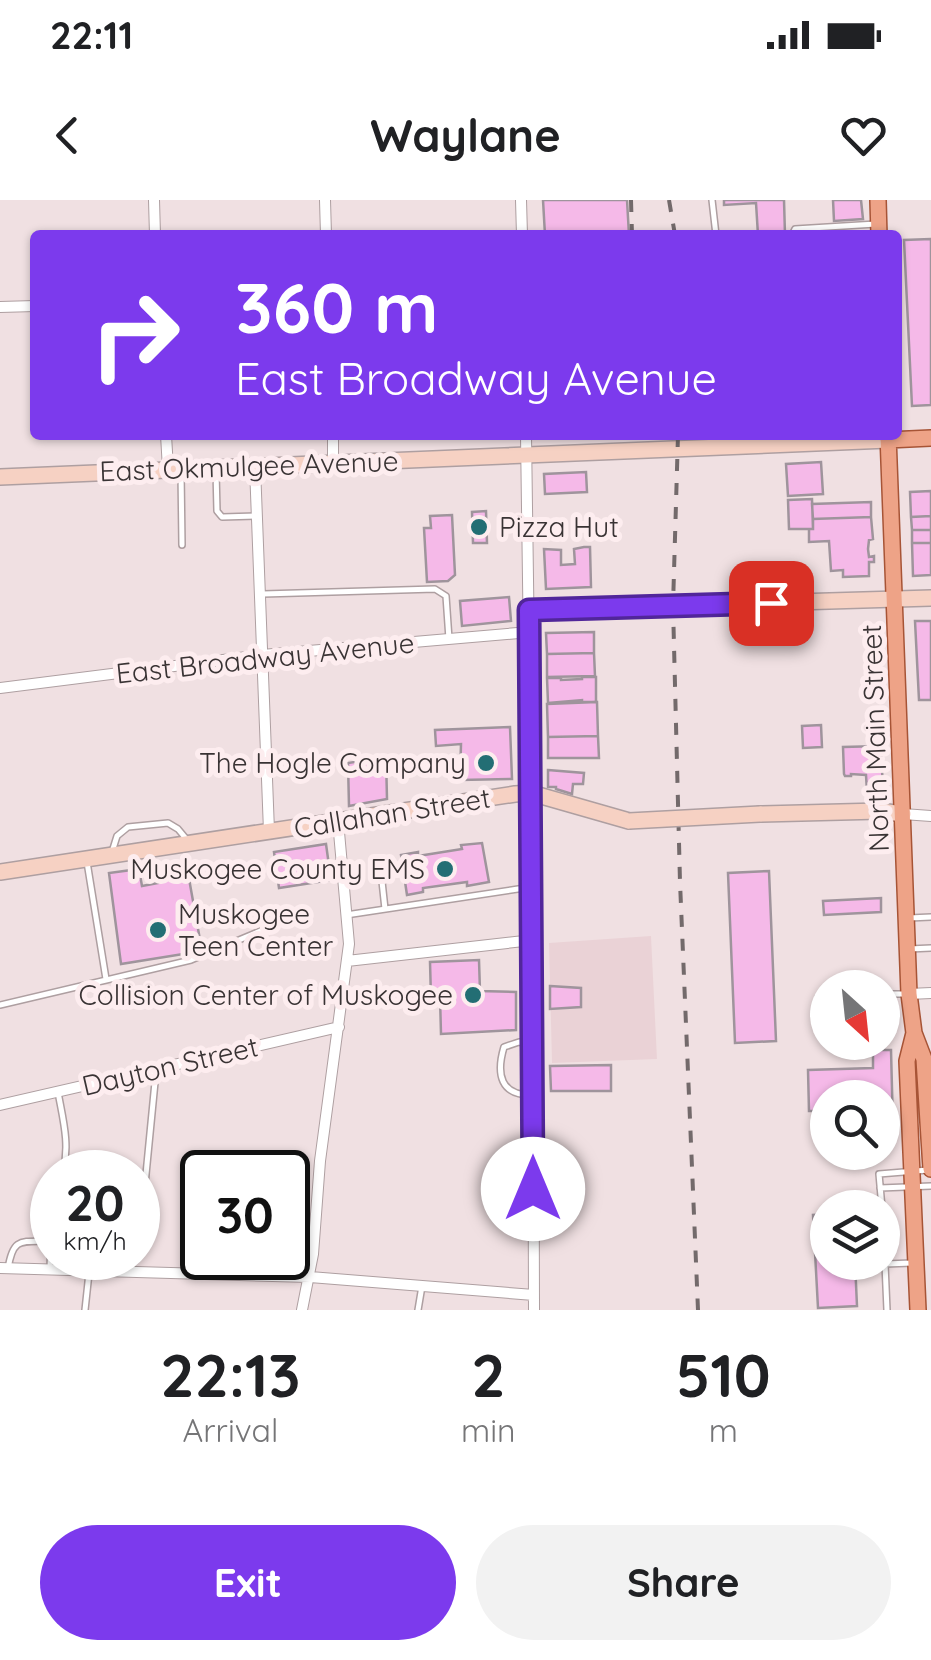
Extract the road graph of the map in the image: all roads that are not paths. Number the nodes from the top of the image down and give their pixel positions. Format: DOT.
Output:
graph roads {
  1 [pos="154,200"];
  2 [pos="325,200"];
  3 [pos="521,200"];
  4 [pos="712,200"];
  5 [pos="878,200"];
  6 [pos="156,230"];
  7 [pos="326,230"];
  8 [pos="522,230"];
  9 [pos="715,230"];
  10 [pos="794,230"];
  11 [pos="879,230"];
  12 [pos="30,306"];
  13 [pos="0,307"];
  14 [pos="902,437"];
  15 [pos="931,438"];
  16 [pos="167,440"];
  17 [pos="332,440"];
  18 [pos="526,440"];
  19 [pos="766,440"];
  20 [pos="888,440"];
  21 [pos="725,441"];
  22 [pos="526,455"];
  23 [pos="333,463"];
  24 [pos="254,467"];
  25 [pos="216,468"];
  26 [pos="174,469"];
  27 [pos="0,477"];
  28 [pos="256,516"];
  29 [pos="182,544"];
  30 [pos="260,594"];
  31 [pos="931,598"];
  32 [pos="894,600"];
  33 [pos="529,610"];
  34 [pos="530,632"];
  35 [pos="449,639"];
  36 [pos="262,655"];
  37 [pos="0,688"];
  38 [pos="531,794"];
  39 [pos="903,814"];
  40 [pos="931,816"];
  41 [pos="338,821"];
  42 [pos="269,831"];
  43 [pos="190,844"];
  44 [pos="111,855"];
  45 [pos="86,859"];
  46 [pos="380,862"];
  47 [pos="0,872"];
  48 [pos="531,887"];
  49 [pos="385,909"];
  50 [pos="346,915"];
  51 [pos="931,917"];
  52 [pos="906,918"];
  53 [pos="275,925"];
  54 [pos="533,940"];
  55 [pos="931,948"];
  56 [pos="907,949"];
  57 [pos="347,961"];
  58 [pos="106,980"];
  59 [pos="931,993"];
  60 [pos="900,994"];
  61 [pos="909,994"];
  62 [pos="0,1005"];
  63 [pos="339,1027"];
  64 [pos="914,1033"];
  65 [pos="533,1043"];
  66 [pos="156,1069"];
  67 [pos="58,1092"];
  68 [pos="533,1095"];
  69 [pos="0,1105"];
  70 [pos="67,1150"];
  71 [pos="148,1150"];
  72 [pos="931,1169"];
  73 [pos="913,1179"];
  74 [pos="931,1186"];
  75 [pos="880,1188"];
  76 [pos="30,1242"];
  77 [pos="916,1263"];
  78 [pos="900,1264"];
  79 [pos="4,1269"];
  80 [pos="30,1269"];
  81 [pos="310,1277"];
  82 [pos="88,1280"];
  83 [pos="309,1280"];
  84 [pos="886,1280"];
  85 [pos="422,1286"];
  86 [pos="534,1295"];
  87 [pos="84,1310"];
  88 [pos="302,1310"];
  89 [pos="418,1310"];
  90 [pos="534,1310"];
  91 [pos="887,1310"];
  92 [pos="918,1310"];
  1 -- 6 [label="street"];
  2 -- 7 [label="street"];
  3 -- 8 [label="street"];
  4 -- 9 [label="lane"];
  5 -- 11 [label="main road"];
  10 -- 11 [label="lane"];
  12 -- 13 [label="street"];
  14 -- 15 [label="main road"];
  16 -- 26 [label="street"];
  17 -- 23 [label="street"];
  18 -- 22 [label="street"];
  19 -- 21 [label="street, East Okmulgee Avenue"];
  20 -- 32 [label="main road, North Main Street"];
  21 -- 22 [label="street, East Okmulgee Avenue"];
  22 -- 23 [label="street, East Okmulgee Avenue"];
  22 -- 33 [label="street"];
  23 -- 24 [label="street, East Okmulgee Avenue"];
  24 -- 25 [label="street, East Okmulgee Avenue"];
  24 -- 28 [label="street"];
  25 -- 26 [label="street, East Okmulgee Avenue"];
  25 -- 28 [label="lane"];
  26 -- 27 [label="street, East Okmulgee Avenue"];
  26 -- 29 [label="lane"];
  28 -- 30 [label="street"];
  30 -- 35 [label="lane"];
  30 -- 36 [label="street"];
  31 -- 32 [label="street"];
  32 -- 33 [label="street"];
  32 -- 39 [label="main road, North Main Street"];
  33 -- 34 [label="street"];
  34 -- 35 [label="street, East Broadway Avenue"];
  34 -- 38 [label="street"];
  35 -- 36 [label="street, East Broadway Avenue"];
  36 -- 37 [label="street, East Broadway Avenue"];
  36 -- 42 [label="street"];
  38 -- 39 [label="street, Callahan Street, bridge"];
  38 -- 41 [label="street, Callahan Street"];
  38 -- 48 [label="street"];
  39 -- 40 [label="street"];
  39 -- 52 [label="main road, North Main Street"];
  41 -- 42 [label="street, Callahan Street"];
  41 -- 50 [label="street"];
  42 -- 43 [label="street, Callahan Street"];
  43 -- 44 [label="street, Callahan Street"];
  43 -- 44 [label="lane"];
  44 -- 45 [label="street, Callahan Street"];
  45 -- 47 [label="street, Callahan Street"];
  45 -- 58 [label="lane"];
  46 -- 49 [label="lane"];
  48 -- 49 [label="lane"];
  48 -- 54 [label="street"];
  49 -- 50 [label="lane"];
  50 -- 57 [label="street"];
  51 -- 52 [label="lane"];
  52 -- 56 [label="main road, North Main Street"];
  53 -- 58 [label="lane"];
  54 -- 57 [label="street"];
  54 -- 65 [label="street"];
  55 -- 56 [label="lane"];
  56 -- 61 [label="main road, North Main Street"];
  57 -- 63 [label="street"];
  58 -- 62 [label="lane"];
  59 -- 61 [label="street"];
  60 -- 61 [label="lane"];
  61 -- 64 [label="main road, North Main Street"];
  63 -- 66 [label="street, Dayton Street"];
  63 -- 81 [label="street"];
  64 -- 72 [label="main road, North Main Street"];
  64 -- 73 [label="main road, North Main Street"];
  65 -- 68 [label="street"];
  65 -- 68 [label="lane"];
  66 -- 67 [label="street, Dayton Street"];
  66 -- 71 [label="lane"];
  67 -- 69 [label="street, Dayton Street"];
  67 -- 70 [label="lane"];
  68 -- 86 [label="street"];
  72 -- 73 [label="lane"];
  73 -- 74 [label="lane"];
  73 -- 75 [label="lane"];
  73 -- 75 [label="lane"];
  73 -- 77 [label="main road, North Main Street"];
  76 -- 79 [label="lane"];
  77 -- 78 [label="lane"];
  77 -- 92 [label="main road, North Main Street"];
  79 -- 80 [label="street"];
  81 -- 85 [label="street"];
  82 -- 87 [label="lane"];
  83 -- 88 [label="street"];
  84 -- 91 [label="lane"];
  85 -- 86 [label="street"];
  85 -- 89 [label="lane"];
  86 -- 90 [label="street"];
}
